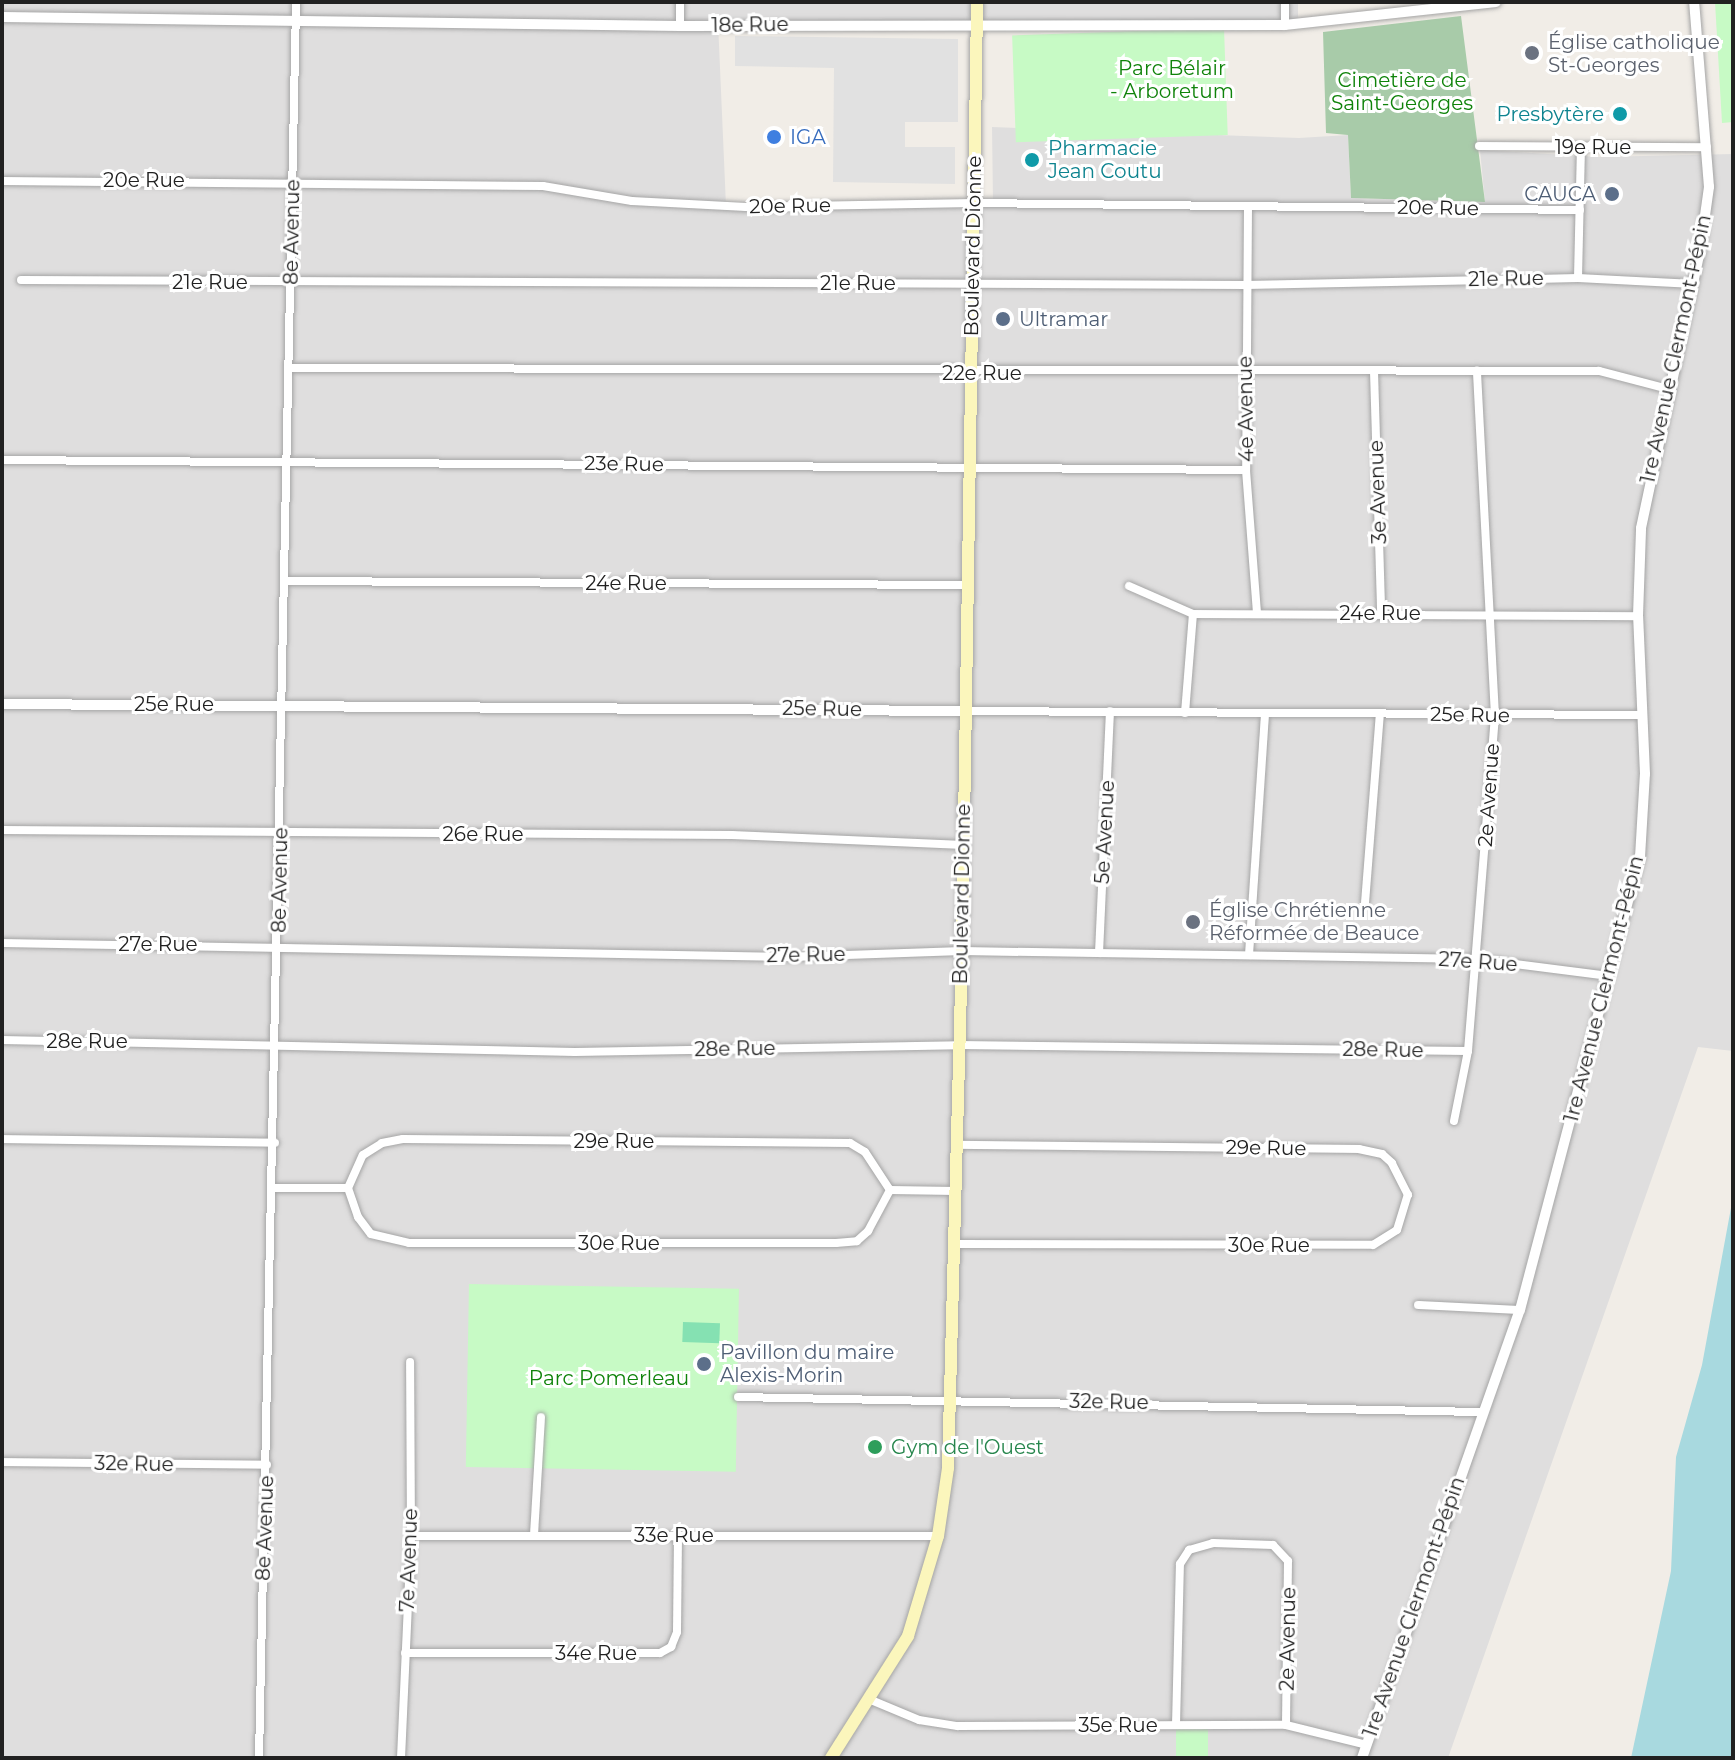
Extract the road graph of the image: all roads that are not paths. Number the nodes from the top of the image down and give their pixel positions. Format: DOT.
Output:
graph roads {
  1 [pos="296,2"];
  2 [pos="680,2"];
  3 [pos="977,2"];
  4 [pos="1285,2"];
  5 [pos="1496,2"];
  6 [pos="1694,2"];
  7 [pos="2,17"];
  8 [pos="296,22"];
  9 [pos="977,23"];
  10 [pos="1285,25"];
  11 [pos="680,26"];
  12 [pos="1479,146"];
  13 [pos="1707,147"];
  14 [pos="1581,148"];
  15 [pos="293,180"];
  16 [pos="2,181"];
  17 [pos="973,203"];
  18 [pos="1248,206"];
  19 [pos="1580,210"];
  20 [pos="1578,278"];
  21 [pos="21,280"];
  22 [pos="291,282"];
  23 [pos="974,283"];
  24 [pos="1694,284"];
  25 [pos="1246,285"];
  26 [pos="290,368"];
  27 [pos="1477,370"];
  28 [pos="1245,371"];
  29 [pos="1374,371"];
  30 [pos="970,374"];
  31 [pos="1672,390"];
  32 [pos="2,460"];
  33 [pos="288,461"];
  34 [pos="968,468"];
  35 [pos="1246,470"];
  36 [pos="286,581"];
  37 [pos="966,585"];
  38 [pos="1129,586"];
  39 [pos="1257,613"];
  40 [pos="1381,613"];
  41 [pos="1193,614"];
  42 [pos="1492,614"];
  43 [pos="1638,616"];
  44 [pos="2,704"];
  45 [pos="283,705"];
  46 [pos="963,711"];
  47 [pos="1110,711"];
  48 [pos="1185,713"];
  49 [pos="1265,714"];
  50 [pos="1380,714"];
  51 [pos="1642,715"];
  52 [pos="1495,716"];
  53 [pos="2,830"];
  54 [pos="281,832"];
  55 [pos="964,845"];
  56 [pos="1365,903"];
  57 [pos="2,943"];
  58 [pos="279,945"];
  59 [pos="962,951"];
  60 [pos="1099,953"];
  61 [pos="1249,955"];
  62 [pos="1476,959"];
  63 [pos="1609,976"];
  64 [pos="2,1040"];
  65 [pos="277,1042"];
  66 [pos="959,1045"];
  67 [pos="1468,1051"];
  68 [pos="1454,1121"];
  69 [pos="2,1139"];
  70 [pos="275,1143"];
  71 [pos="956,1145"];
  72 [pos="274,1188"];
  73 [pos="348,1188"];
  74 [pos="890,1190"];
  75 [pos="956,1191"];
  76 [pos="1408,1195"];
  77 [pos="955,1244"];
  78 [pos="1418,1305"];
  79 [pos="1520,1310"];
  80 [pos="410,1362"];
  81 [pos="738,1397"];
  82 [pos="950,1398"];
  83 [pos="1480,1412"];
  84 [pos="541,1417"];
  85 [pos="2,1462"];
  86 [pos="267,1465"];
  87 [pos="534,1535"];
  88 [pos="678,1535"];
  89 [pos="411,1536"];
  90 [pos="938,1536"];
  91 [pos="405,1653"];
  92 [pos="871,1700"];
  93 [pos="1176,1725"];
  94 [pos="1286,1725"];
  95 [pos="1367,1745"];
  96 [pos="259,1758"];
  97 [pos="401,1758"];
  98 [pos="831,1758"];
  99 [pos="1362,1758"];
  1 -- 8 [label="street, 8e Avenue"];
  2 -- 11 [label="street"];
  3 -- 9 [label="main road, Boulevard Dionne"];
  4 -- 10 [label="street"];
  5 -- 10 [label="street, 18e Rue"];
  6 -- 13 [label="street, 1re Avenue Clermont-Pépin"];
  7 -- 8 [label="street, 18e Rue"];
  8 -- 11 [label="street, 18e Rue"];
  8 -- 15 [label="street, 8e Avenue"];
  9 -- 10 [label="street, 18e Rue"];
  9 -- 11 [label="street, 18e Rue"];
  9 -- 17 [label="main road, Boulevard Dionne"];
  12 -- 14 [label="street, 19e Rue"];
  13 -- 14 [label="street, 19e Rue"];
  13 -- 24 [label="street, 1re Avenue Clermont-Pépin"];
  14 -- 19 [label="street"];
  15 -- 16 [label="street, 20e Rue"];
  15 -- 17 [label="street, 20e Rue"];
  15 -- 22 [label="street, 8e Avenue"];
  17 -- 18 [label="street, 20e Rue"];
  17 -- 23 [label="main road, Boulevard Dionne"];
  18 -- 19 [label="street, 20e Rue"];
  18 -- 25 [label="street, 4e Avenue"];
  19 -- 20 [label="street"];
  20 -- 24 [label="street, 21e Rue"];
  20 -- 25 [label="street, 21e Rue"];
  21 -- 22 [label="street, 21e Rue"];
  22 -- 23 [label="street, 21e Rue"];
  22 -- 26 [label="street, 8e Avenue"];
  23 -- 25 [label="street, 21e Rue"];
  23 -- 30 [label="main road, Boulevard Dionne"];
  24 -- 31 [label="street, 1re Avenue Clermont-Pépin"];
  25 -- 28 [label="street, 4e Avenue"];
  26 -- 30 [label="street, 22e Rue"];
  26 -- 33 [label="street, 8e Avenue"];
  27 -- 29 [label="street, 22e Rue"];
  27 -- 31 [label="street, 22e Rue"];
  27 -- 42 [label="street, 2e Avenue"];
  28 -- 29 [label="street, 22e Rue"];
  28 -- 30 [label="street, 22e Rue"];
  28 -- 35 [label="street, 4e Avenue"];
  29 -- 40 [label="street, 3e Avenue"];
  30 -- 34 [label="main road, Boulevard Dionne"];
  31 -- 43 [label="street, 1re Avenue Clermont-Pépin"];
  32 -- 33 [label="street, 23e Rue"];
  33 -- 34 [label="street, 23e Rue"];
  33 -- 36 [label="street, 8e Avenue"];
  34 -- 35 [label="street, 23e Rue"];
  34 -- 37 [label="main road, Boulevard Dionne"];
  35 -- 39 [label="street, 4e Avenue"];
  36 -- 37 [label="street, 24e Rue"];
  36 -- 45 [label="street, 8e Avenue"];
  37 -- 46 [label="main road, Boulevard Dionne"];
  38 -- 41 [label="street, 24e Rue"];
  39 -- 40 [label="street, 24e Rue"];
  39 -- 41 [label="street, 24e Rue"];
  40 -- 42 [label="street, 24e Rue"];
  41 -- 48 [label="street"];
  42 -- 43 [label="street, 24e Rue"];
  42 -- 52 [label="street, 2e Avenue"];
  43 -- 51 [label="street, 1re Avenue Clermont-Pépin"];
  44 -- 45 [label="street, 25e Rue"];
  45 -- 46 [label="street, 25e Rue"];
  45 -- 54 [label="street, 8e Avenue"];
  46 -- 47 [label="street, 25e Rue"];
  46 -- 55 [label="main road, Boulevard Dionne"];
  47 -- 48 [label="street, 25e Rue"];
  47 -- 60 [label="street, 5e Avenue"];
  48 -- 49 [label="street, 25e Rue"];
  49 -- 50 [label="street, 25e Rue"];
  49 -- 61 [label="street"];
  50 -- 52 [label="street, 25e Rue"];
  50 -- 56 [label="street"];
  51 -- 52 [label="street, 25e Rue"];
  51 -- 63 [label="street, 1re Avenue Clermont-Pépin"];
  52 -- 62 [label="street, 2e Avenue"];
  53 -- 54 [label="street, 26e Rue"];
  54 -- 55 [label="street, 26e Rue"];
  54 -- 58 [label="street, 8e Avenue"];
  55 -- 59 [label="main road, Boulevard Dionne"];
  57 -- 58 [label="street, 27e Rue"];
  58 -- 59 [label="street, 27e Rue"];
  58 -- 65 [label="street, 8e Avenue"];
  59 -- 60 [label="street, 27e Rue"];
  59 -- 66 [label="main road, Boulevard Dionne"];
  60 -- 61 [label="street, 27e Rue"];
  61 -- 62 [label="street, 27e Rue"];
  62 -- 63 [label="street, 27e Rue"];
  62 -- 67 [label="street, 2e Avenue"];
  63 -- 79 [label="street, 1re Avenue Clermont-Pépin"];
  64 -- 65 [label="street, 28e Rue"];
  65 -- 66 [label="street, 28e Rue"];
  65 -- 70 [label="street, 8e Avenue"];
  66 -- 67 [label="street, 28e Rue"];
  66 -- 71 [label="main road, Boulevard Dionne"];
  67 -- 68 [label="street, 2e Avenue"];
  69 -- 70 [label="street"];
  70 -- 72 [label="street, 8e Avenue"];
  71 -- 75 [label="main road, Boulevard Dionne"];
  71 -- 76 [label="street, 29e Rue"];
  72 -- 73 [label="street"];
  72 -- 86 [label="street, 8e Avenue"];
  73 -- 74 [label="street, 29e Rue"];
  73 -- 74 [label="street, 30e Rue"];
  74 -- 75 [label="street"];
  75 -- 77 [label="main road, Boulevard Dionne"];
  76 -- 77 [label="street, 30e Rue"];
  77 -- 82 [label="main road, Boulevard Dionne"];
  78 -- 79 [label="street"];
  79 -- 83 [label="street, 1re Avenue Clermont-Pépin"];
  80 -- 89 [label="street, 7e Avenue"];
  81 -- 82 [label="street, 32e Rue"];
  82 -- 83 [label="street, 32e Rue"];
  82 -- 90 [label="main road, Boulevard Dionne"];
  83 -- 95 [label="street, 1re Avenue Clermont-Pépin"];
  84 -- 87 [label="street"];
  85 -- 86 [label="street, 32e Rue"];
  86 -- 96 [label="street, 8e Avenue"];
  87 -- 88 [label="street, 33e Rue"];
  87 -- 89 [label="street, 33e Rue"];
  88 -- 90 [label="street, 33e Rue"];
  88 -- 91 [label="street, 34e Rue"];
  89 -- 91 [label="street, 7e Avenue"];
  90 -- 92 [label="main road, Boulevard Dionne"];
  91 -- 97 [label="street, 7e Avenue"];
  92 -- 93 [label="street, 35e Rue"];
  92 -- 98 [label="main road, Boulevard Dionne"];
  93 -- 94 [label="street, 35e Rue"];
  93 -- 94 [label="street, 2e Avenue"];
  94 -- 95 [label="street, 35e Rue"];
  95 -- 99 [label="street, 1re Avenue Clermont-Pépin"];
}
